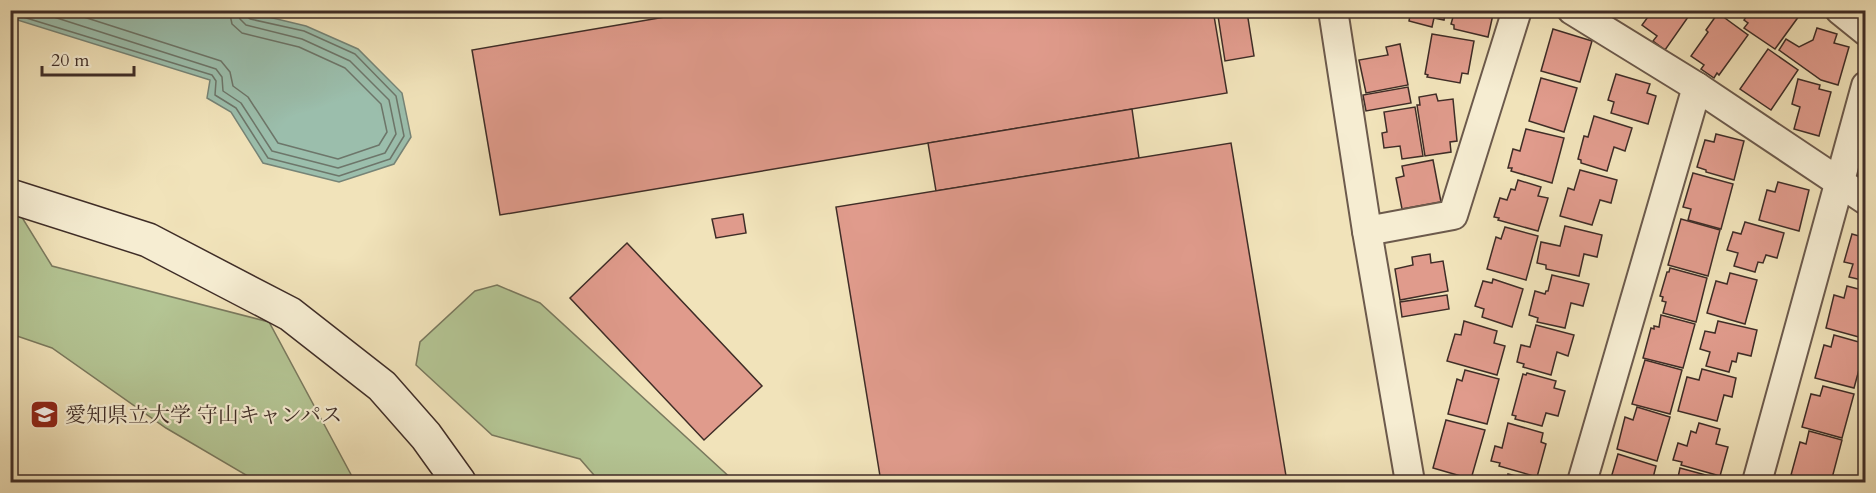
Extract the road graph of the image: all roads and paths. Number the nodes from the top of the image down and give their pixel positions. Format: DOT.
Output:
graph roads {
  1 [pos="1333,10"];
  2 [pos="1518,10"];
  3 [pos="1572,10"];
  4 [pos="1840,10"];
  5 [pos="1866,31"];
  6 [pos="1866,86"];
  7 [pos="1697,87"];
  8 [pos="1839,182"];
  9 [pos="10,196"];
  10 [pos="1866,200"];
  11 [pos="1367,231"];
  12 [pos="459,483"];
  13 [pos="1410,483"];
  14 [pos="1582,483"];
  15 [pos="1758,483"];
  1 -- 11 [label="street"];
  2 -- 11 [label="street"];
  3 -- 7 [label="street"];
  4 -- 5 [label="street"];
  6 -- 8 [label="street"];
  7 -- 8 [label="street"];
  7 -- 14 [label="street"];
  8 -- 10 [label="street"];
  8 -- 15 [label="street"];
  9 -- 12 [label="street"];
  11 -- 13 [label="street"];
}
